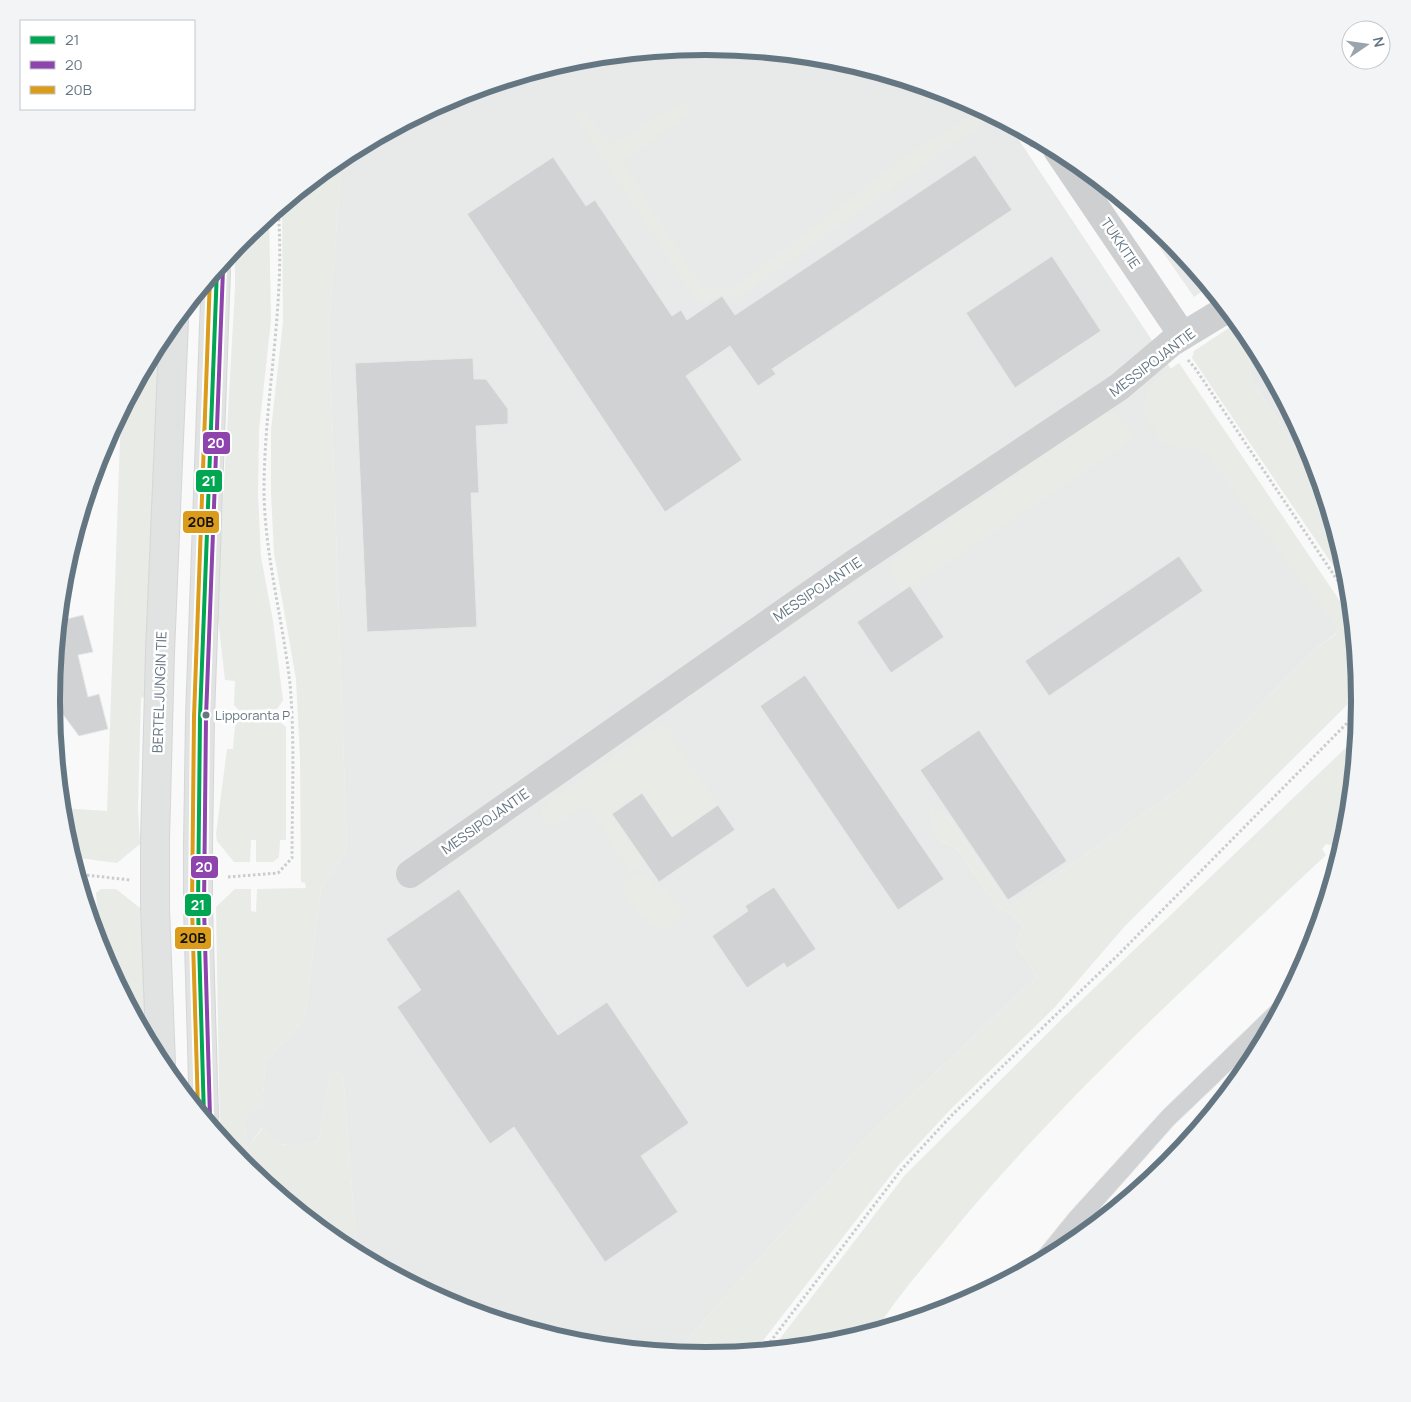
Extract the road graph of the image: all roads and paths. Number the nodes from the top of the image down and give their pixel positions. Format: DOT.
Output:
graph roads {
  1 [pos="1070,168"];
  2 [pos="278,216"];
  3 [pos="216,280"];
  4 [pos="1221,312"];
  5 [pos="173,335"];
  6 [pos="1183,336"];
  7 [pos="292,714"];
  8 [pos="200,717"];
  9 [pos="1351,720"];
  10 [pos="410,874"];
  11 [pos="84,875"];
  12 [pos="228,877"];
  13 [pos="131,880"];
  14 [pos="159,1046"];
  15 [pos="204,1107"];
  16 [pos="769,1343"];
  1 -- 6 [label="street, TUKKITIE"];
  2 -- 7 [label="path"];
  3 -- 8 [label="main road"];
  4 -- 6 [label="street, MESSIPOJANTIE"];
  5 -- 14 [label="main road, BERTEL JUNGIN TIE, bridge"];
  6 -- 10 [label="street, MESSIPOJANTIE"];
  7 -- 8 [label="path"];
  7 -- 12 [label="path"];
  8 -- 15 [label="main road, bridge"];
  9 -- 16 [label="path"];
  11 -- 13 [label="path"];
}
